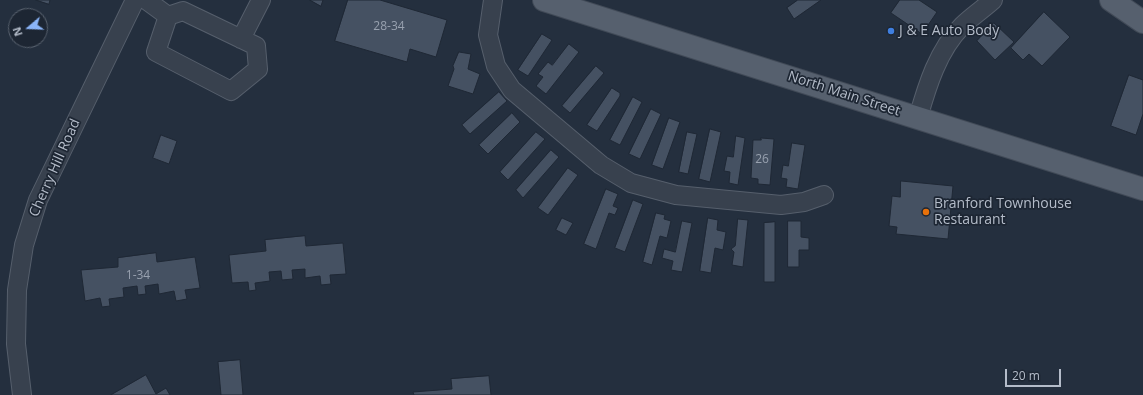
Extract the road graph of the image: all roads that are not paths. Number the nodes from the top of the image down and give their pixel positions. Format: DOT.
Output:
graph roads {
  1 [pos="135,0"];
  2 [pos="146,0"];
  3 [pos="261,0"];
  4 [pos="493,0"];
  5 [pos="544,0"];
  6 [pos="993,0"];
  7 [pos="1111,0"];
  8 [pos="168,16"];
  9 [pos="1143,22"];
  10 [pos="240,39"];
  11 [pos="918,118"];
  12 [pos="1143,189"];
  13 [pos="824,195"];
  14 [pos="22,395"];
  1 -- 14 [label="street, Cherry Hill Road"];
  2 -- 8 [label="street"];
  3 -- 10 [label="street"];
  4 -- 13 [label="street"];
  5 -- 11 [label="main road, North Main Street"];
  6 -- 11 [label="street"];
  7 -- 9 [label="main road"];
  8 -- 10 [label="street"];
  8 -- 10 [label="street"];
  11 -- 12 [label="main road, North Main Street"];
}
